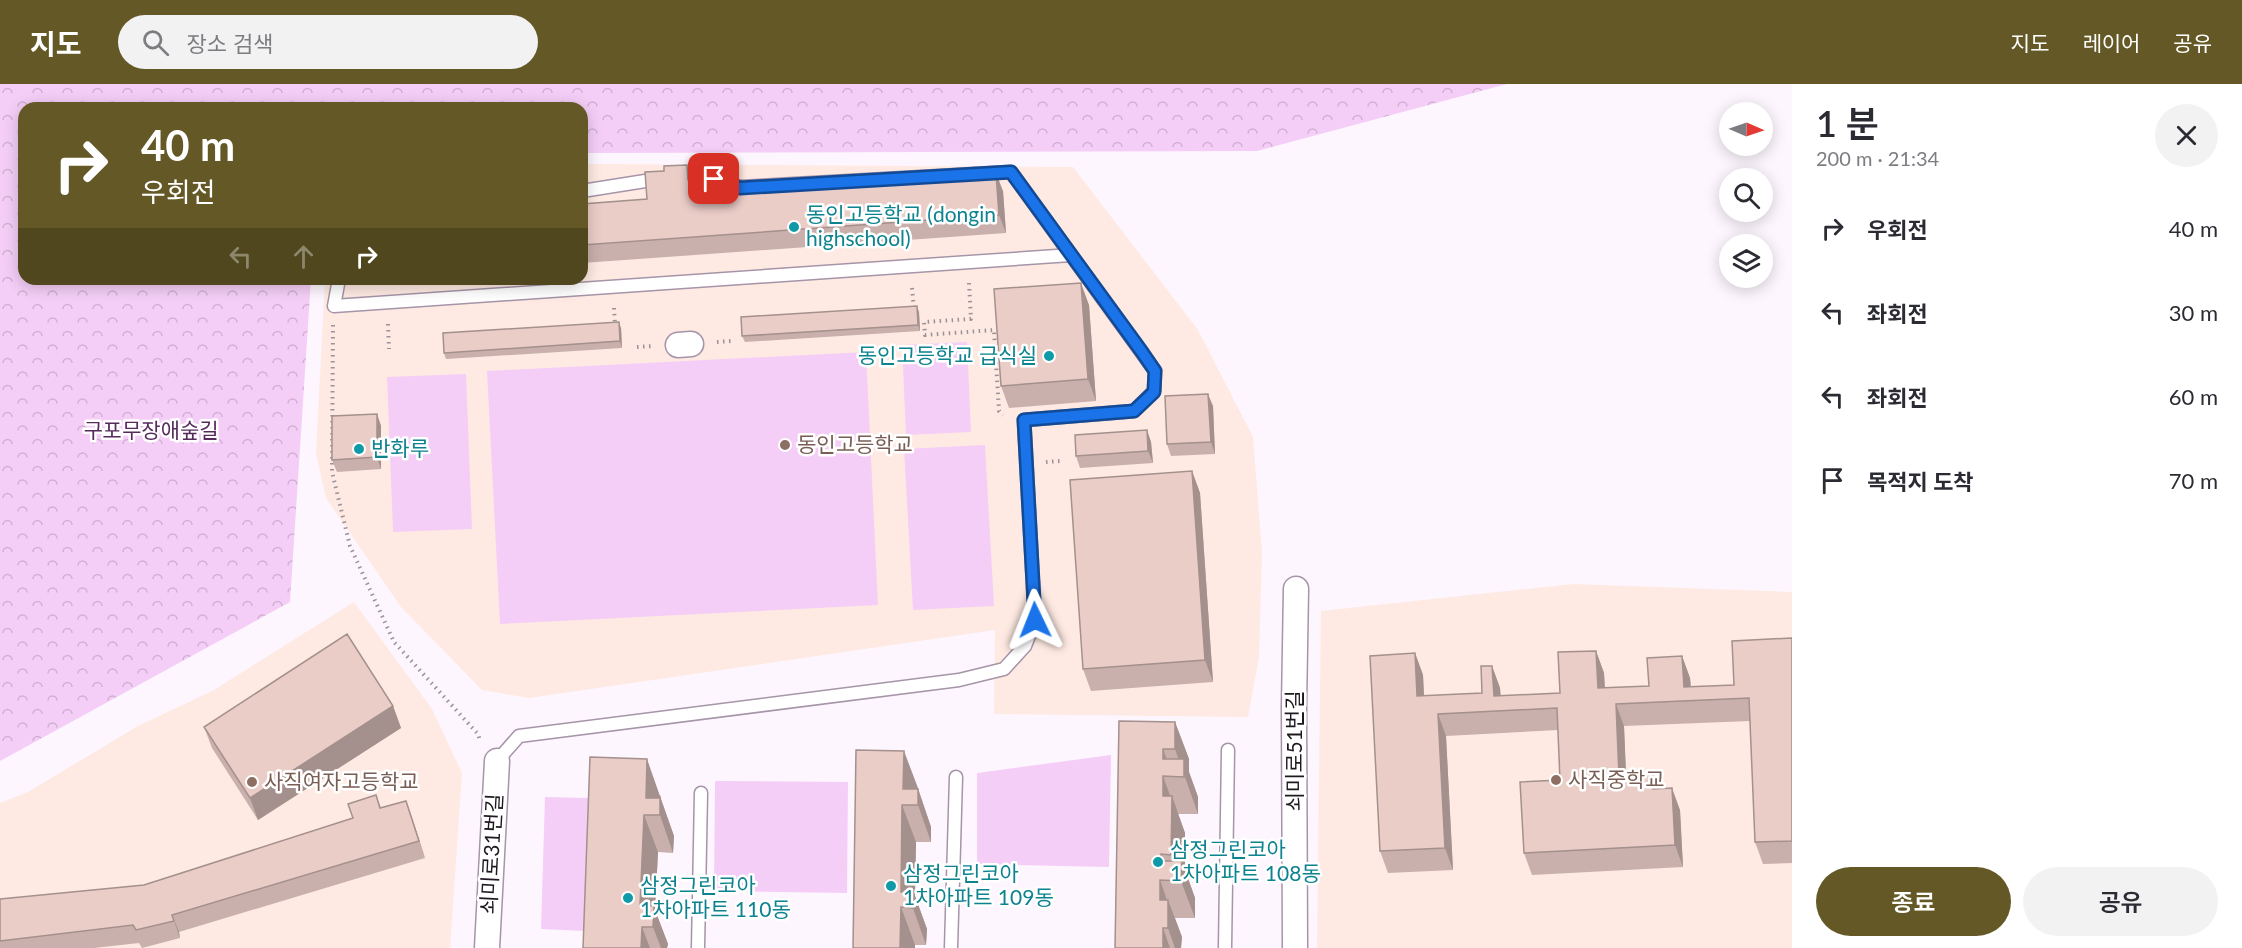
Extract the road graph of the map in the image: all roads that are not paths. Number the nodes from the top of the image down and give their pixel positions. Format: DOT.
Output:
graph roads {
  1 [pos="588,190"];
  2 [pos="1071,255"];
  3 [pos="338,285"];
  4 [pos="1296,589"];
  5 [pos="1228,750"];
  6 [pos="497,761"];
  7 [pos="956,777"];
  8 [pos="701,793"];
  9 [pos="487,948"];
  10 [pos="698,948"];
  11 [pos="951,948"];
  12 [pos="1225,948"];
  13 [pos="1295,948"];
  1 -- 2 [label="lane"];
  2 -- 3 [label="lane"];
  2 -- 6 [label="lane"];
  4 -- 13 [label="street, 쇠미로51번길"];
  5 -- 12 [label="lane"];
  6 -- 9 [label="street, 쇠미로31번길"];
  7 -- 11 [label="lane"];
  8 -- 10 [label="lane"];
}
